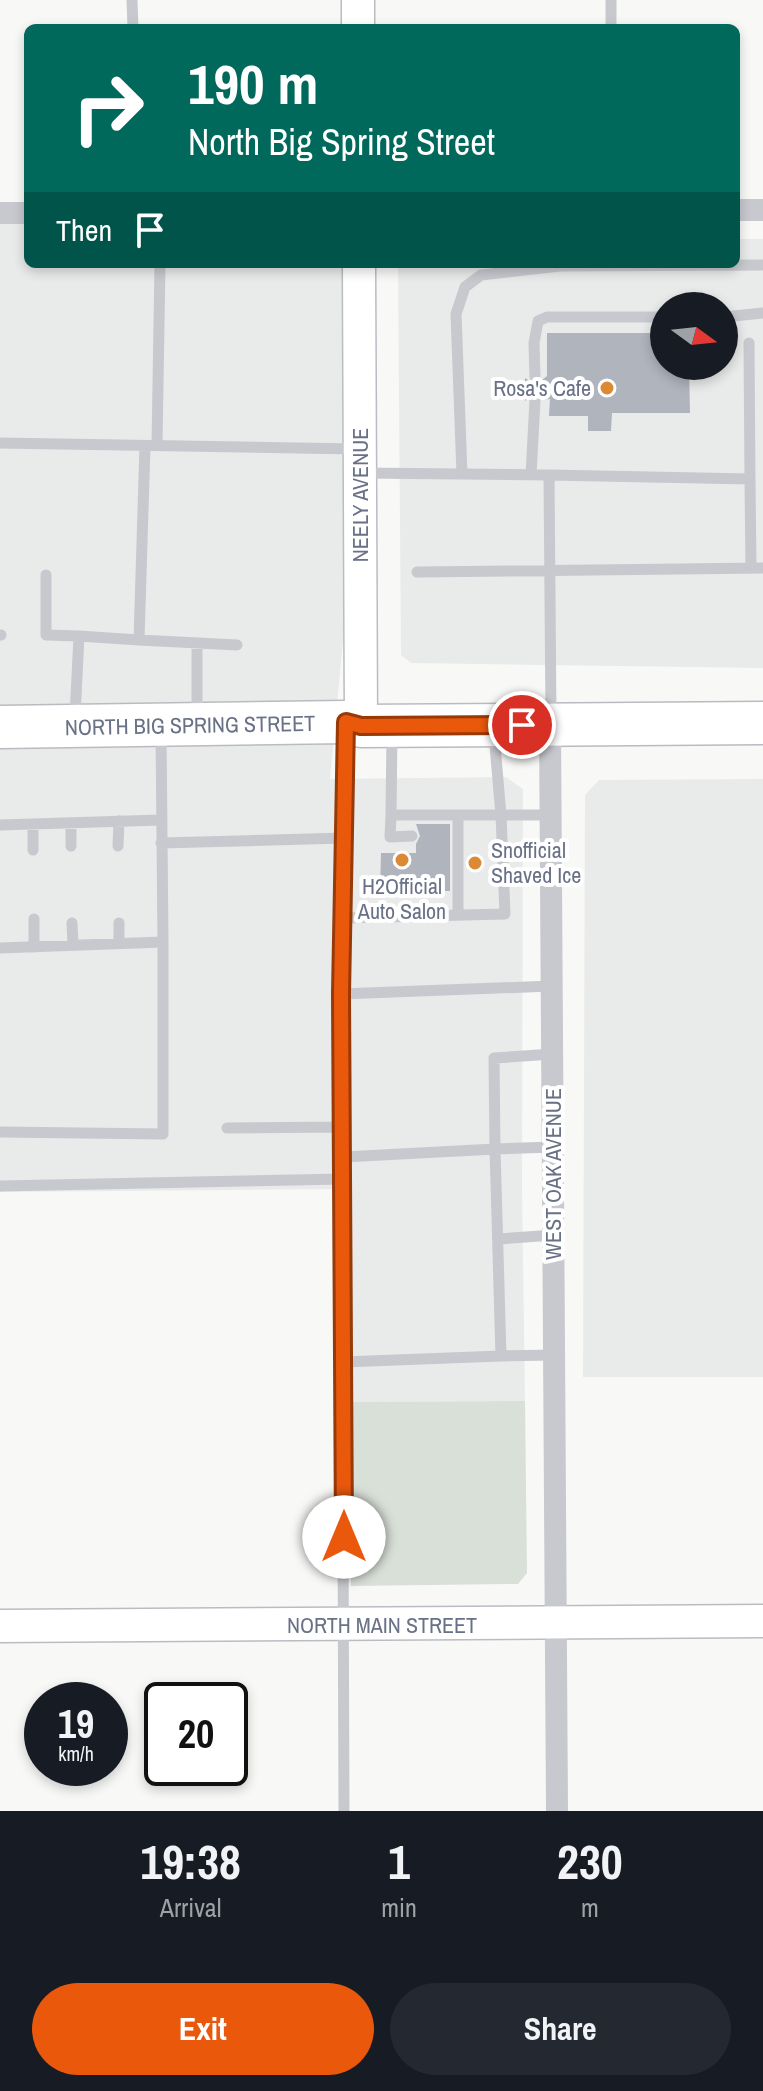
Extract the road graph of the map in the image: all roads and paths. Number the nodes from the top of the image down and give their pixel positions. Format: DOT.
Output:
graph roads {
  1 [pos="132,0"];
  2 [pos="358,0"];
  3 [pos="611,0"];
  4 [pos="133,24"];
  5 [pos="358,24"];
  6 [pos="611,24"];
  7 [pos="740,210"];
  8 [pos="763,210"];
  9 [pos="0,213"];
  10 [pos="24,213"];
  11 [pos="740,265"];
  12 [pos="763,265"];
  13 [pos="160,268"];
  14 [pos="359,268"];
  15 [pos="542,268"];
  16 [pos="763,313"];
  17 [pos="738,316"];
  18 [pos="650,317"];
  19 [pos="749,343"];
  20 [pos="535,377"];
  21 [pos="535,400"];
  22 [pos="0,443"];
  23 [pos="151,446"];
  24 [pos="360,461"];
  25 [pos="462,474"];
  26 [pos="531,475"];
  27 [pos="549,475"];
  28 [pos="750,479"];
  29 [pos="757,568"];
  30 [pos="551,570"];
  31 [pos="417,572"];
  32 [pos="46,575"];
  33 [pos="79,636"];
  34 [pos="139,640"];
  35 [pos="197,643"];
  36 [pos="237,645"];
  37 [pos="763,723"];
  38 [pos="367,724"];
  39 [pos="493,725"];
  40 [pos="550,725"];
  41 [pos="179,726"];
  42 [pos="0,727"];
  43 [pos="75,727"];
  44 [pos="391,815"];
  45 [pos="458,815"];
  46 [pos="501,815"];
  47 [pos="551,815"];
  48 [pos="161,820"];
  49 [pos="119,821"];
  50 [pos="71,823"];
  51 [pos="33,824"];
  52 [pos="0,825"];
  53 [pos="412,836"];
  54 [pos="344,838"];
  55 [pos="161,843"];
  56 [pos="71,846"];
  57 [pos="118,846"];
  58 [pos="33,850"];
  59 [pos="458,915"];
  60 [pos="343,918"];
  61 [pos="34,919"];
  62 [pos="72,923"];
  63 [pos="119,923"];
  64 [pos="163,942"];
  65 [pos="119,943"];
  66 [pos="73,945"];
  67 [pos="34,947"];
  68 [pos="0,948"];
  69 [pos="552,986"];
  70 [pos="341,994"];
  71 [pos="553,1054"];
  72 [pos="343,1127"];
  73 [pos="227,1128"];
  74 [pos="0,1132"];
  75 [pos="554,1147"];
  76 [pos="495,1149"];
  77 [pos="344,1157"];
  78 [pos="344,1179"];
  79 [pos="0,1186"];
  80 [pos="554,1235"];
  81 [pos="498,1239"];
  82 [pos="555,1355"];
  83 [pos="501,1356"];
  84 [pos="343,1362"];
  85 [pos="763,1621"];
  86 [pos="556,1624"];
  87 [pos="345,1625"];
  88 [pos="0,1626"];
  89 [pos="344,1811"];
  90 [pos="557,1811"];
  1 -- 4 [label="lane"];
  2 -- 5 [label="street"];
  3 -- 6 [label="lane"];
  7 -- 8 [label="street"];
  9 -- 10 [label="street"];
  11 -- 12 [label="lane"];
  13 -- 23 [label="lane"];
  14 -- 24 [label="street, NEELY AVENUE"];
  15 -- 25 [label="lane"];
  16 -- 17 [label="lane"];
  18 -- 20 [label="lane"];
  19 -- 28 [label="lane"];
  21 -- 26 [label="lane"];
  22 -- 23 [label="lane"];
  23 -- 24 [label="lane"];
  23 -- 34 [label="lane"];
  24 -- 25 [label="lane"];
  24 -- 38 [label="street, NEELY AVENUE"];
  25 -- 26 [label="lane"];
  26 -- 27 [label="lane"];
  27 -- 28 [label="lane"];
  27 -- 30 [label="lane"];
  28 -- 29 [label="lane"];
  29 -- 30 [label="lane"];
  30 -- 31 [label="lane"];
  30 -- 40 [label="lane"];
  32 -- 33 [label="lane"];
  33 -- 34 [label="lane"];
  33 -- 43 [label="lane"];
  34 -- 35 [label="lane"];
  35 -- 36 [label="lane"];
  35 -- 41 [label="lane"];
  37 -- 40 [label="highway, NORTH BIG SPRING STREET"];
  38 -- 39 [label="highway, NORTH BIG SPRING STREET"];
  38 -- 41 [label="highway, NORTH BIG SPRING STREET"];
  38 -- 44 [label="lane"];
  38 -- 54 [label="lane"];
  39 -- 40 [label="highway, NORTH BIG SPRING STREET"];
  39 -- 46 [label="lane"];
  40 -- 47 [label="street, WEST OAK AVENUE"];
  41 -- 43 [label="highway, NORTH BIG SPRING STREET"];
  41 -- 48 [label="lane"];
  42 -- 43 [label="highway, NORTH BIG SPRING STREET"];
  44 -- 45 [label="lane"];
  44 -- 53 [label="lane"];
  45 -- 46 [label="lane"];
  45 -- 59 [label="lane"];
  46 -- 47 [label="lane"];
  46 -- 59 [label="lane"];
  47 -- 69 [label="street, WEST OAK AVENUE"];
  48 -- 49 [label="lane"];
  48 -- 55 [label="lane"];
  49 -- 50 [label="lane"];
  49 -- 57 [label="lane"];
  50 -- 51 [label="lane"];
  50 -- 56 [label="lane"];
  51 -- 52 [label="lane"];
  51 -- 58 [label="lane"];
  54 -- 55 [label="lane"];
  54 -- 60 [label="lane"];
  55 -- 64 [label="lane"];
  59 -- 60 [label="lane"];
  60 -- 70 [label="lane"];
  61 -- 67 [label="lane"];
  62 -- 66 [label="lane"];
  63 -- 65 [label="lane"];
  64 -- 65 [label="lane"];
  64 -- 74 [label="lane"];
  65 -- 66 [label="lane"];
  66 -- 67 [label="lane"];
  67 -- 68 [label="lane"];
  69 -- 70 [label="lane"];
  69 -- 71 [label="street, WEST OAK AVENUE"];
  70 -- 72 [label="lane"];
  71 -- 75 [label="street, WEST OAK AVENUE"];
  71 -- 76 [label="lane"];
  72 -- 73 [label="lane"];
  72 -- 77 [label="lane"];
  75 -- 76 [label="lane"];
  75 -- 80 [label="street, WEST OAK AVENUE"];
  76 -- 77 [label="lane"];
  76 -- 81 [label="lane"];
  77 -- 78 [label="lane"];
  78 -- 79 [label="lane"];
  78 -- 84 [label="lane"];
  80 -- 81 [label="lane"];
  80 -- 82 [label="street, WEST OAK AVENUE"];
  81 -- 83 [label="lane"];
  82 -- 83 [label="lane"];
  82 -- 86 [label="street, WEST OAK AVENUE"];
  83 -- 84 [label="lane"];
  84 -- 87 [label="lane"];
  85 -- 86 [label="street, NORTH MAIN STREET"];
  86 -- 87 [label="street, NORTH MAIN STREET"];
  86 -- 90 [label="street, WEST OAK AVENUE"];
  87 -- 88 [label="street, NORTH MAIN STREET"];
  87 -- 89 [label="lane"];
}
